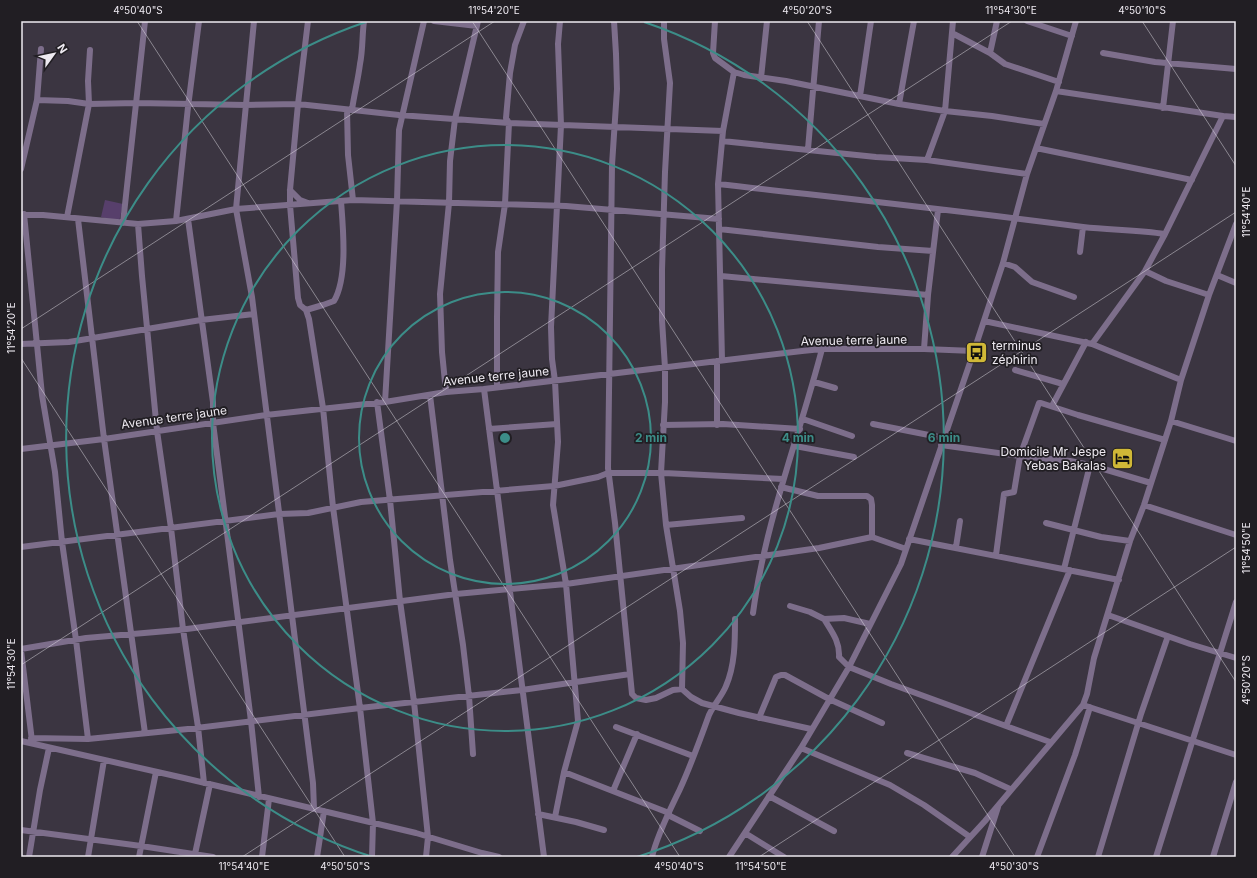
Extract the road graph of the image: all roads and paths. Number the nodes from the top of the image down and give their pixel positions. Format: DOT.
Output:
graph roads {
  1 [pos="145,21"];
  2 [pos="199,21"];
  3 [pos="254,21"];
  4 [pos="308,21"];
  5 [pos="364,21"];
  6 [pos="424,21"];
  7 [pos="434,21"];
  8 [pos="524,21"];
  9 [pos="560,21"];
  10 [pos="614,21"];
  11 [pos="664,21"];
  12 [pos="715,21"];
  13 [pos="767,21"];
  14 [pos="819,21"];
  15 [pos="871,21"];
  16 [pos="914,21"];
  17 [pos="954,21"];
  18 [pos="997,21"];
  19 [pos="1027,21"];
  20 [pos="1076,21"];
  21 [pos="1173,21"];
  22 [pos="477,24"];
  23 [pos="952,33"];
  24 [pos="1072,36"];
  25 [pos="41,48"];
  26 [pos="90,50"];
  27 [pos="990,53"];
  28 [pos="1103,53"];
  29 [pos="1169,63"];
  30 [pos="1236,69"];
  31 [pos="734,72"];
  32 [pos="761,78"];
  33 [pos="1059,82"];
  34 [pos="812,87"];
  35 [pos="1056,91"];
  36 [pos="860,96"];
  37 [pos="37,100"];
  38 [pos="137,103"];
  39 [pos="189,103"];
  40 [pos="89,104"];
  41 [pos="298,104"];
  42 [pos="899,104"];
  43 [pos="246,105"];
  44 [pos="1163,108"];
  45 [pos="349,110"];
  46 [pos="945,111"];
  47 [pos="402,115"];
  48 [pos="1223,116"];
  49 [pos="1236,117"];
  50 [pos="455,119"];
  51 [pos="509,123"];
  52 [pos="1044,124"];
  53 [pos="561,125"];
  54 [pos="614,127"];
  55 [pos="667,129"];
  56 [pos="723,131"];
  57 [pos="722,141"];
  58 [pos="1036,148"];
  59 [pos="808,149"];
  60 [pos="927,160"];
  61 [pos="21,168"];
  62 [pos="1027,174"];
  63 [pos="1192,180"];
  64 [pos="718,184"];
  65 [pos="290,190"];
  66 [pos="353,200"];
  67 [pos="341,201"];
  68 [pos="397,201"];
  69 [pos="308,203"];
  70 [pos="448,203"];
  71 [pos="505,204"];
  72 [pos="290,205"];
  73 [pos="557,206"];
  74 [pos="236,209"];
  75 [pos="612,210"];
  76 [pos="938,210"];
  77 [pos="22,214"];
  78 [pos="664,214"];
  79 [pos="67,217"];
  80 [pos="1015,217"];
  81 [pos="78,219"];
  82 [pos="188,219"];
  83 [pos="719,219"];
  84 [pos="176,221"];
  85 [pos="122,223"];
  86 [pos="138,224"];
  87 [pos="1236,224"];
  88 [pos="1083,227"];
  89 [pos="719,229"];
  90 [pos="1165,234"];
  91 [pos="933,251"];
  92 [pos="1080,252"];
  93 [pos="1003,263"];
  94 [pos="1145,271"];
  95 [pos="1216,275"];
  96 [pos="721,276"];
  97 [pos="1236,283"];
  98 [pos="928,295"];
  99 [pos="1209,295"];
  100 [pos="1074,297"];
  101 [pos="306,310"];
  102 [pos="254,314"];
  103 [pos="201,320"];
  104 [pos="984,321"];
  105 [pos="147,329"];
  106 [pos="93,338"];
  107 [pos="1089,343"];
  108 [pos="21,344"];
  109 [pos="37,344"];
  110 [pos="822,349"];
  111 [pos="924,349"];
  112 [pos="974,351"];
  113 [pos="719,361"];
  114 [pos="665,368"];
  115 [pos="1015,370"];
  116 [pos="608,374"];
  117 [pos="1181,380"];
  118 [pos="555,381"];
  119 [pos="814,382"];
  120 [pos="1063,384"];
  121 [pos="497,387"];
  122 [pos="835,388"];
  123 [pos="484,389"];
  124 [pos="446,392"];
  125 [pos="430,395"];
  126 [pos="377,402"];
  127 [pos="384,402"];
  128 [pos="1052,406"];
  129 [pos="323,408"];
  130 [pos="266,415"];
  131 [pos="803,419"];
  132 [pos="1171,421"];
  133 [pos="213,423"];
  134 [pos="557,424"];
  135 [pos="717,424"];
  136 [pos="873,424"];
  137 [pos="664,425"];
  138 [pos="489,429"];
  139 [pos="800,429"];
  140 [pos="157,431"];
  141 [pos="852,436"];
  142 [pos="944,438"];
  143 [pos="104,439"];
  144 [pos="1165,440"];
  145 [pos="1236,441"];
  146 [pos="50,445"];
  147 [pos="941,445"];
  148 [pos="795,446"];
  149 [pos="21,449"];
  150 [pos="1020,456"];
  151 [pos="854,457"];
  152 [pos="1090,465"];
  153 [pos="608,473"];
  154 [pos="661,473"];
  155 [pos="783,479"];
  156 [pos="1151,482"];
  157 [pos="554,486"];
  158 [pos="781,487"];
  159 [pos="496,491"];
  160 [pos="443,495"];
  161 [pos="390,500"];
  162 [pos="1144,505"];
  163 [pos="333,507"];
  164 [pos="279,514"];
  165 [pos="742,518"];
  166 [pos="225,521"];
  167 [pos="960,521"];
  168 [pos="1046,523"];
  169 [pos="666,525"];
  170 [pos="171,528"];
  171 [pos="1073,530"];
  172 [pos="117,535"];
  173 [pos="1236,535"];
  174 [pos="872,537"];
  175 [pos="909,539"];
  176 [pos="1130,541"];
  177 [pos="62,542"];
  178 [pos="21,547"];
  179 [pos="956,547"];
  180 [pos="906,549"];
  181 [pos="764,555"];
  182 [pos="996,555"];
  183 [pos="673,569"];
  184 [pos="1067,570"];
  185 [pos="619,576"];
  186 [pos="1119,580"];
  187 [pos="566,584"];
  188 [pos="510,588"];
  189 [pos="456,594"];
  190 [pos="400,601"];
  191 [pos="1236,602"];
  192 [pos="790,606"];
  193 [pos="346,608"];
  194 [pos="754,613"];
  195 [pos="292,615"];
  196 [pos="1108,615"];
  197 [pos="736,619"];
  198 [pos="824,619"];
  199 [pos="238,622"];
  200 [pos="870,624"];
  201 [pos="183,629"];
  202 [pos="131,634"];
  203 [pos="1168,636"];
  204 [pos="76,640"];
  205 [pos="21,650"];
  206 [pos="1219,653"];
  207 [pos="1236,658"];
  208 [pos="849,667"];
  209 [pos="630,674"];
  210 [pos="575,683"];
  211 [pos="682,688"];
  212 [pos="522,690"];
  213 [pos="469,696"];
  214 [pos="830,699"];
  215 [pos="414,702"];
  216 [pos="1083,705"];
  217 [pos="713,706"];
  218 [pos="1090,707"];
  219 [pos="360,708"];
  220 [pos="304,714"];
  221 [pos="759,718"];
  222 [pos="251,721"];
  223 [pos="882,723"];
  224 [pos="1138,723"];
  225 [pos="1006,726"];
  226 [pos="198,727"];
  227 [pos="616,727"];
  228 [pos="811,730"];
  229 [pos="145,733"];
  230 [pos="637,734"];
  231 [pos="88,738"];
  232 [pos="31,740"];
  233 [pos="21,741"];
  234 [pos="1192,741"];
  235 [pos="1050,742"];
  236 [pos="49,748"];
  237 [pos="800,748"];
  238 [pos="907,753"];
  239 [pos="473,754"];
  240 [pos="1236,755"];
  241 [pos="693,756"];
  242 [pos="104,760"];
  243 [pos="156,772"];
  244 [pos="564,772"];
  245 [pos="1236,782"];
  246 [pos="207,784"];
  247 [pos="1010,789"];
  248 [pos="613,791"];
  249 [pos="769,796"];
  250 [pos="259,797"];
  251 [pos="269,799"];
  252 [pos="998,804"];
  253 [pos="314,809"];
  254 [pos="324,811"];
  255 [pos="538,814"];
  256 [pos="669,814"];
  257 [pos="555,817"];
  258 [pos="373,823"];
  259 [pos="21,830"];
  260 [pos="604,830"];
  261 [pos="700,831"];
  262 [pos="834,831"];
  263 [pos="33,832"];
  264 [pos="745,833"];
  265 [pos="428,837"];
  266 [pos="970,837"];
  267 [pos="90,839"];
  268 [pos="141,846"];
  269 [pos="195,854"];
  270 [pos="985,856"];
  271 [pos="30,857"];
  272 [pos="88,857"];
  273 [pos="139,857"];
  274 [pos="209,857"];
  275 [pos="262,857"];
  276 [pos="317,857"];
  277 [pos="372,857"];
  278 [pos="426,857"];
  279 [pos="499,857"];
  280 [pos="544,857"];
  281 [pos="652,857"];
  282 [pos="729,857"];
  283 [pos="784,857"];
  284 [pos="952,857"];
  285 [pos="1037,857"];
  286 [pos="1098,857"];
  287 [pos="1156,857"];
  288 [pos="1213,857"];
  1 -- 38 [label="street"];
  2 -- 39 [label="street"];
  3 -- 43 [label="street"];
  4 -- 41 [label="street"];
  5 -- 45 [label="street"];
  6 -- 47 [label="street"];
  7 -- 22 [label="street"];
  8 -- 51 [label="street"];
  9 -- 53 [label="street"];
  10 -- 54 [label="street"];
  11 -- 55 [label="street"];
  12 -- 31 [label="street"];
  13 -- 32 [label="street"];
  14 -- 34 [label="street"];
  15 -- 36 [label="street"];
  16 -- 42 [label="street"];
  17 -- 23 [label="street"];
  18 -- 27 [label="street"];
  19 -- 24 [label="street"];
  20 -- 24 [label="street"];
  21 -- 29 [label="street"];
  22 -- 50 [label="street"];
  23 -- 27 [label="street"];
  23 -- 46 [label="street"];
  24 -- 33 [label="street"];
  25 -- 37 [label="street"];
  26 -- 40 [label="street"];
  27 -- 33 [label="street"];
  28 -- 29 [label="street"];
  29 -- 30 [label="street"];
  29 -- 44 [label="street"];
  31 -- 32 [label="street"];
  31 -- 56 [label="street"];
  32 -- 34 [label="street"];
  33 -- 35 [label="street"];
  34 -- 36 [label="street"];
  34 -- 59 [label="street"];
  35 -- 44 [label="street"];
  35 -- 52 [label="street"];
  36 -- 42 [label="street"];
  37 -- 40 [label="street"];
  37 -- 61 [label="street"];
  38 -- 39 [label="street"];
  38 -- 40 [label="street"];
  38 -- 85 [label="street"];
  39 -- 43 [label="street"];
  39 -- 84 [label="street"];
  40 -- 79 [label="street"];
  41 -- 43 [label="street"];
  41 -- 45 [label="street"];
  41 -- 65 [label="street"];
  42 -- 46 [label="street"];
  43 -- 74 [label="street"];
  44 -- 48 [label="street"];
  45 -- 47 [label="street"];
  45 -- 66 [label="street"];
  46 -- 52 [label="street"];
  46 -- 60 [label="street"];
  47 -- 50 [label="street"];
  47 -- 68 [label="street"];
  48 -- 49 [label="street"];
  48 -- 63 [label="street"];
  50 -- 51 [label="street"];
  50 -- 70 [label="street"];
  51 -- 53 [label="street"];
  51 -- 71 [label="street"];
  52 -- 58 [label="street"];
  53 -- 54 [label="street"];
  53 -- 73 [label="street"];
  54 -- 55 [label="street"];
  54 -- 75 [label="street"];
  55 -- 56 [label="street"];
  55 -- 78 [label="street"];
  56 -- 57 [label="street"];
  57 -- 59 [label="street"];
  57 -- 64 [label="street"];
  58 -- 62 [label="street"];
  58 -- 63 [label="street"];
  59 -- 60 [label="street"];
  60 -- 62 [label="street"];
  62 -- 80 [label="street"];
  63 -- 90 [label="street"];
  64 -- 76 [label="street"];
  64 -- 83 [label="street"];
  65 -- 69 [label="street"];
  65 -- 72 [label="street"];
  66 -- 67 [label="street"];
  66 -- 68 [label="street"];
  67 -- 69 [label="street"];
  67 -- 101 [label="street"];
  68 -- 70 [label="street"];
  68 -- 127 [label="street"];
  69 -- 72 [label="street"];
  70 -- 71 [label="street"];
  70 -- 124 [label="street"];
  71 -- 73 [label="street"];
  71 -- 121 [label="street"];
  72 -- 74 [label="street"];
  72 -- 101 [label="street"];
  73 -- 75 [label="street"];
  73 -- 118 [label="street"];
  74 -- 82 [label="street"];
  74 -- 102 [label="street"];
  75 -- 78 [label="street"];
  75 -- 116 [label="street"];
  76 -- 80 [label="street"];
  76 -- 91 [label="street"];
  77 -- 79 [label="street"];
  77 -- 109 [label="street"];
  78 -- 83 [label="street"];
  78 -- 114 [label="street"];
  79 -- 81 [label="street"];
  80 -- 88 [label="street"];
  80 -- 93 [label="street"];
  81 -- 85 [label="street"];
  81 -- 106 [label="street"];
  82 -- 84 [label="street"];
  82 -- 103 [label="street"];
  83 -- 89 [label="street"];
  84 -- 86 [label="street"];
  85 -- 86 [label="street"];
  86 -- 105 [label="street"];
  87 -- 95 [label="street"];
  88 -- 90 [label="street"];
  88 -- 92 [label="street"];
  89 -- 91 [label="street"];
  89 -- 96 [label="street"];
  90 -- 94 [label="street"];
  91 -- 98 [label="street"];
  93 -- 100 [label="street"];
  93 -- 104 [label="street"];
  94 -- 99 [label="street"];
  94 -- 107 [label="street"];
  95 -- 97 [label="street"];
  95 -- 99 [label="street"];
  96 -- 98 [label="street"];
  96 -- 113 [label="street"];
  98 -- 111 [label="street"];
  99 -- 117 [label="street"];
  101 -- 129 [label="street"];
  102 -- 103 [label="street"];
  102 -- 130 [label="street"];
  103 -- 105 [label="street"];
  103 -- 133 [label="street"];
  104 -- 107 [label="street"];
  104 -- 112 [label="street"];
  105 -- 106 [label="street"];
  105 -- 140 [label="street"];
  106 -- 109 [label="street"];
  106 -- 143 [label="street"];
  107 -- 117 [label="street"];
  107 -- 120 [label="street"];
  108 -- 109 [label="street"];
  109 -- 146 [label="street"];
  110 -- 111 [label="street, Avenue terre jaune"];
  110 -- 113 [label="street, Avenue terre jaune"];
  110 -- 119 [label="street"];
  111 -- 112 [label="street, Avenue terre jaune"];
  112 -- 142 [label="street"];
  113 -- 114 [label="street, Avenue terre jaune"];
  113 -- 135 [label="street"];
  114 -- 116 [label="street, Avenue terre jaune"];
  114 -- 137 [label="street"];
  115 -- 120 [label="street"];
  116 -- 118 [label="street, Avenue terre jaune"];
  116 -- 153 [label="street"];
  117 -- 132 [label="street"];
  118 -- 121 [label="street, Avenue terre jaune"];
  118 -- 134 [label="street"];
  119 -- 122 [label="street"];
  119 -- 131 [label="street"];
  120 -- 128 [label="street"];
  121 -- 123 [label="street, Avenue terre jaune"];
  123 -- 124 [label="street, Avenue terre jaune"];
  123 -- 138 [label="street"];
  124 -- 125 [label="street, Avenue terre jaune"];
  125 -- 127 [label="street, Avenue terre jaune"];
  125 -- 160 [label="street"];
  126 -- 127 [label="street, Avenue terre jaune"];
  126 -- 129 [label="street, Avenue terre jaune"];
  126 -- 161 [label="street"];
  128 -- 144 [label="street"];
  128 -- 150 [label="street"];
  129 -- 130 [label="street, Avenue terre jaune"];
  129 -- 163 [label="street"];
  130 -- 133 [label="street, Avenue terre jaune"];
  130 -- 164 [label="street"];
  131 -- 139 [label="street"];
  131 -- 141 [label="street"];
  132 -- 144 [label="street"];
  132 -- 145 [label="street"];
  133 -- 140 [label="street, Avenue terre jaune"];
  133 -- 166 [label="street"];
  134 -- 138 [label="street"];
  134 -- 157 [label="street"];
  135 -- 137 [label="street"];
  135 -- 139 [label="street"];
  136 -- 142 [label="street"];
  137 -- 154 [label="street"];
  138 -- 159 [label="street"];
  139 -- 148 [label="street"];
  140 -- 143 [label="street, Avenue terre jaune"];
  140 -- 170 [label="street"];
  142 -- 147 [label="street"];
  143 -- 146 [label="street, Avenue terre jaune"];
  143 -- 172 [label="street"];
  144 -- 156 [label="street"];
  146 -- 149 [label="street, Avenue terre jaune"];
  146 -- 177 [label="street"];
  147 -- 150 [label="street"];
  147 -- 175 [label="street"];
  148 -- 151 [label="street"];
  148 -- 155 [label="street"];
  150 -- 152 [label="street"];
  150 -- 182 [label="street"];
  152 -- 156 [label="street"];
  152 -- 171 [label="street"];
  153 -- 154 [label="street"];
  153 -- 157 [label="street"];
  153 -- 185 [label="street"];
  154 -- 155 [label="street"];
  154 -- 169 [label="street"];
  155 -- 158 [label="street"];
  156 -- 162 [label="street"];
  157 -- 159 [label="street"];
  157 -- 187 [label="street"];
  158 -- 174 [label="street"];
  158 -- 181 [label="street"];
  159 -- 160 [label="street"];
  159 -- 188 [label="street"];
  160 -- 161 [label="street"];
  160 -- 189 [label="street"];
  161 -- 163 [label="street"];
  161 -- 190 [label="street"];
  162 -- 173 [label="street"];
  162 -- 176 [label="street"];
  163 -- 164 [label="street"];
  163 -- 193 [label="street"];
  164 -- 166 [label="street"];
  164 -- 195 [label="street"];
  165 -- 169 [label="street"];
  166 -- 170 [label="street"];
  166 -- 199 [label="street"];
  167 -- 179 [label="street"];
  168 -- 171 [label="street"];
  169 -- 183 [label="street"];
  170 -- 172 [label="street"];
  170 -- 201 [label="street"];
  171 -- 176 [label="street"];
  171 -- 184 [label="street"];
  172 -- 177 [label="street"];
  172 -- 202 [label="street"];
  174 -- 180 [label="street"];
  174 -- 181 [label="street"];
  175 -- 179 [label="street"];
  175 -- 180 [label="street"];
  176 -- 186 [label="street"];
  177 -- 178 [label="street"];
  177 -- 204 [label="street"];
  179 -- 182 [label="street"];
  180 -- 200 [label="street"];
  181 -- 183 [label="street"];
  181 -- 194 [label="street"];
  182 -- 184 [label="street"];
  183 -- 185 [label="street"];
  183 -- 211 [label="street"];
  184 -- 186 [label="street"];
  184 -- 225 [label="street"];
  185 -- 187 [label="street"];
  185 -- 209 [label="street"];
  186 -- 196 [label="street"];
  187 -- 188 [label="street"];
  187 -- 210 [label="street"];
  188 -- 189 [label="street"];
  188 -- 212 [label="street"];
  189 -- 190 [label="street"];
  189 -- 213 [label="street"];
  190 -- 193 [label="street"];
  190 -- 215 [label="street"];
  191 -- 206 [label="street"];
  192 -- 198 [label="street"];
  193 -- 195 [label="street"];
  193 -- 219 [label="street"];
  195 -- 199 [label="street"];
  195 -- 220 [label="street"];
  196 -- 203 [label="street"];
  196 -- 216 [label="street"];
  197 -- 217 [label="street"];
  198 -- 200 [label="street"];
  198 -- 208 [label="street"];
  199 -- 201 [label="street"];
  199 -- 222 [label="street"];
  200 -- 208 [label="street"];
  201 -- 202 [label="street"];
  201 -- 226 [label="street"];
  202 -- 204 [label="street"];
  202 -- 229 [label="street"];
  203 -- 206 [label="street"];
  203 -- 224 [label="street"];
  204 -- 205 [label="street"];
  204 -- 231 [label="street"];
  205 -- 232 [label="street"];
  206 -- 207 [label="street"];
  206 -- 234 [label="street"];
  208 -- 214 [label="street"];
  208 -- 225 [label="street"];
  209 -- 210 [label="street"];
  209 -- 211 [label="street"];
  210 -- 212 [label="street"];
  210 -- 244 [label="street"];
  211 -- 217 [label="street"];
  212 -- 213 [label="street"];
  212 -- 255 [label="street"];
  213 -- 215 [label="street"];
  213 -- 239 [label="street"];
  214 -- 221 [label="street"];
  214 -- 223 [label="street"];
  214 -- 228 [label="street"];
  215 -- 219 [label="street"];
  215 -- 265 [label="street"];
  216 -- 218 [label="street"];
  216 -- 235 [label="street"];
  217 -- 221 [label="street"];
  217 -- 241 [label="street"];
  218 -- 224 [label="street"];
  218 -- 285 [label="street"];
  219 -- 220 [label="street"];
  219 -- 258 [label="street"];
  220 -- 222 [label="street"];
  220 -- 253 [label="street"];
  221 -- 228 [label="street"];
  222 -- 226 [label="street"];
  222 -- 250 [label="street"];
  224 -- 234 [label="street"];
  224 -- 286 [label="street"];
  225 -- 235 [label="street"];
  226 -- 229 [label="street"];
  226 -- 246 [label="street"];
  227 -- 230 [label="street"];
  228 -- 237 [label="street"];
  229 -- 231 [label="street"];
  230 -- 241 [label="street"];
  230 -- 248 [label="street"];
  231 -- 232 [label="street"];
  232 -- 233 [label="street"];
  232 -- 236 [label="street"];
  234 -- 240 [label="street"];
  234 -- 287 [label="street"];
  235 -- 247 [label="street"];
  236 -- 242 [label="street"];
  236 -- 263 [label="street"];
  237 -- 249 [label="street"];
  237 -- 266 [label="street"];
  238 -- 247 [label="street"];
  241 -- 256 [label="street"];
  242 -- 243 [label="street"];
  242 -- 267 [label="street"];
  243 -- 246 [label="street"];
  243 -- 268 [label="street"];
  244 -- 248 [label="street"];
  244 -- 257 [label="street"];
  245 -- 288 [label="street"];
  246 -- 250 [label="street"];
  246 -- 269 [label="street"];
  247 -- 252 [label="street"];
  248 -- 256 [label="street"];
  249 -- 262 [label="street"];
  249 -- 264 [label="street"];
  250 -- 251 [label="street"];
  251 -- 253 [label="street"];
  251 -- 275 [label="street"];
  252 -- 266 [label="street"];
  252 -- 270 [label="street"];
  253 -- 254 [label="street"];
  254 -- 258 [label="street"];
  254 -- 276 [label="street"];
  255 -- 257 [label="street"];
  255 -- 280 [label="street"];
  256 -- 261 [label="street"];
  256 -- 281 [label="street"];
  257 -- 260 [label="street"];
  258 -- 265 [label="street"];
  258 -- 277 [label="street"];
  259 -- 263 [label="street"];
  263 -- 267 [label="street"];
  263 -- 271 [label="street"];
  264 -- 282 [label="street"];
  264 -- 283 [label="street"];
  265 -- 278 [label="street"];
  265 -- 279 [label="street"];
  266 -- 284 [label="street"];
  267 -- 268 [label="street"];
  267 -- 272 [label="street"];
  268 -- 269 [label="street"];
  268 -- 273 [label="street"];
  269 -- 274 [label="street"];
}
